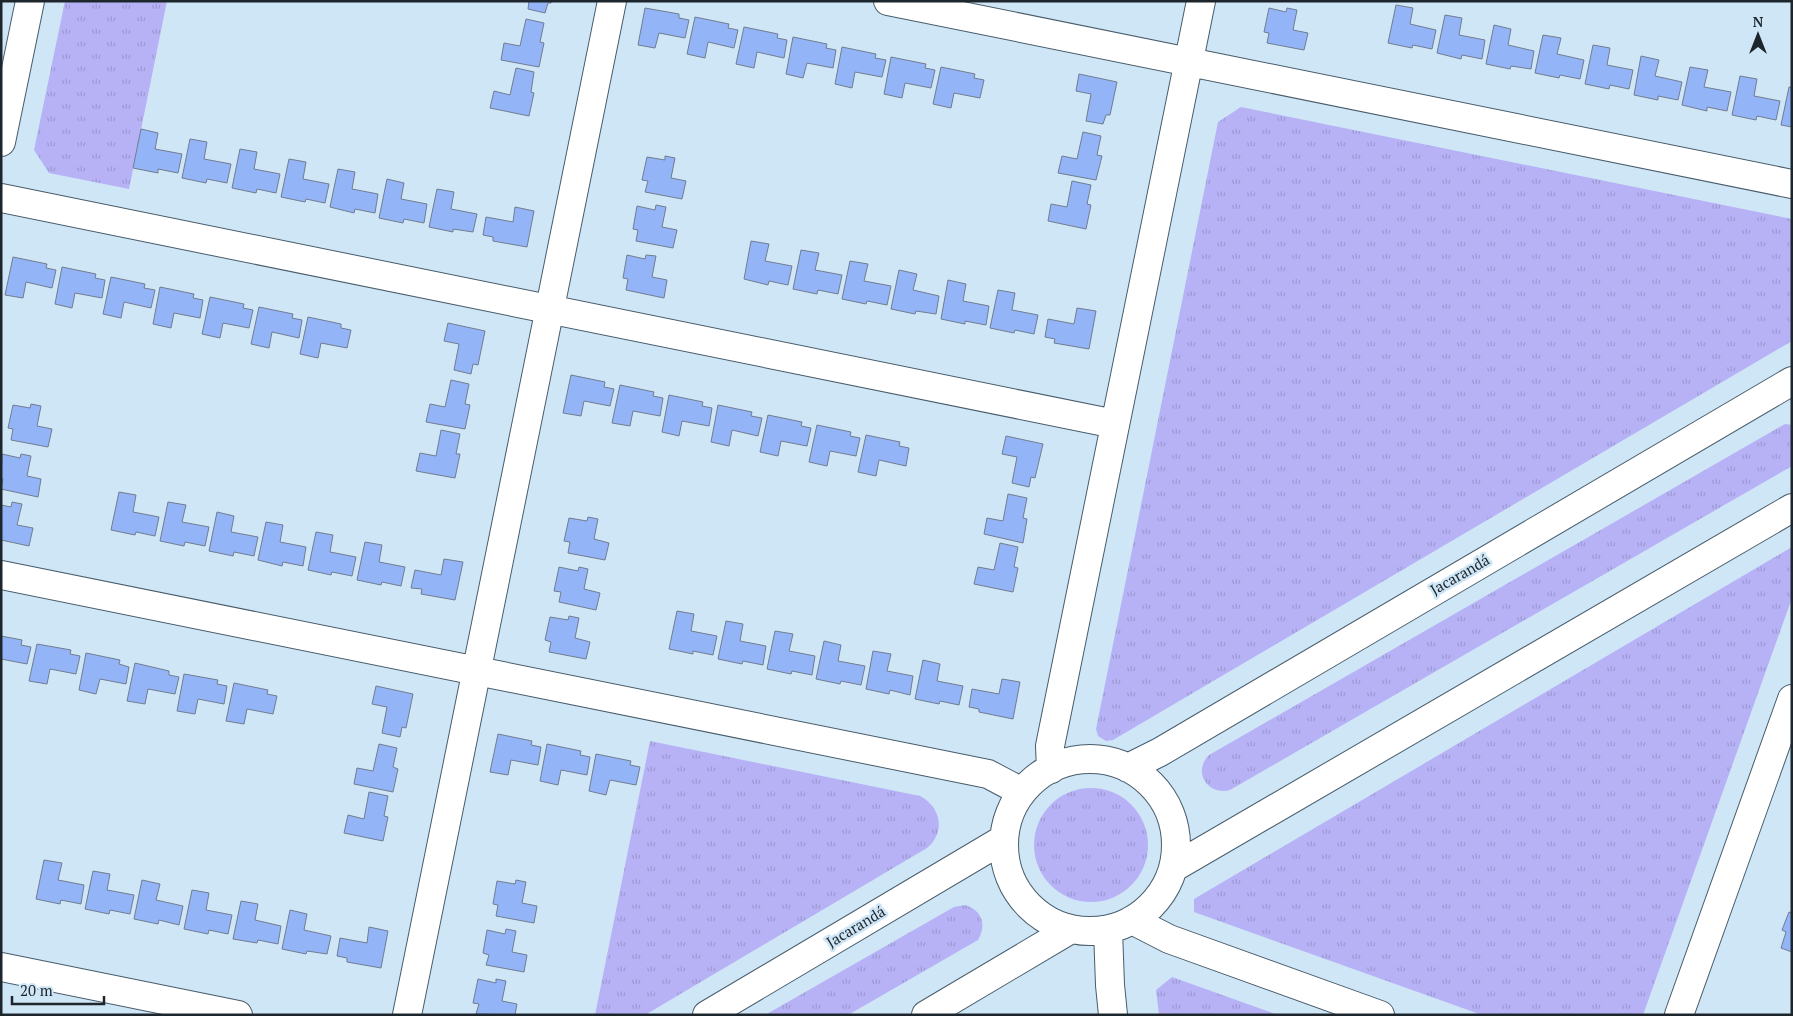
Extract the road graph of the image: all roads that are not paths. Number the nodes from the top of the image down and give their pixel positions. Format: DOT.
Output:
graph roads {
  1 [pos="30,1"];
  2 [pos="612,1"];
  3 [pos="888,1"];
  4 [pos="1200,1"];
  5 [pos="1188,62"];
  6 [pos="1,142"];
  7 [pos="1792,184"];
  8 [pos="1,198"];
  9 [pos="549,310"];
  10 [pos="1792,381"];
  11 [pos="1115,424"];
  12 [pos="1792,508"];
  13 [pos="1,575"];
  14 [pos="476,671"];
  15 [pos="1792,700"];
  16 [pos="1128,768"];
  17 [pos="1051,769"];
  18 [pos="1022,792"];
  19 [pos="1004,839"];
  20 [pos="1173,868"];
  21 [pos="1120,925"];
  22 [pos="1071,929"];
  23 [pos="1,967"];
  24 [pos="238,1015"];
  25 [pos="407,1015"];
  26 [pos="707,1015"];
  27 [pos="926,1015"];
  28 [pos="1113,1015"];
  29 [pos="1380,1015"];
  30 [pos="1679,1015"];
  1 -- 6 [label="street"];
  2 -- 9 [label="street"];
  3 -- 5 [label="street"];
  4 -- 5 [label="street"];
  5 -- 7 [label="street"];
  5 -- 11 [label="street"];
  8 -- 9 [label="street"];
  9 -- 11 [label="street"];
  9 -- 14 [label="street"];
  10 -- 16 [label="street, Jacarandá"];
  11 -- 17 [label="street"];
  12 -- 20 [label="street"];
  13 -- 14 [label="street"];
  14 -- 18 [label="street"];
  14 -- 25 [label="street"];
  15 -- 30 [label="street"];
  16 -- 17 [label="street"];
  16 -- 20 [label="street"];
  17 -- 18 [label="street"];
  18 -- 19 [label="street"];
  19 -- 22 [label="street"];
  19 -- 26 [label="street, Jacarandá"];
  20 -- 21 [label="street"];
  21 -- 22 [label="street"];
  21 -- 28 [label="street"];
  21 -- 29 [label="street"];
  22 -- 27 [label="street"];
  23 -- 24 [label="street"];
}
